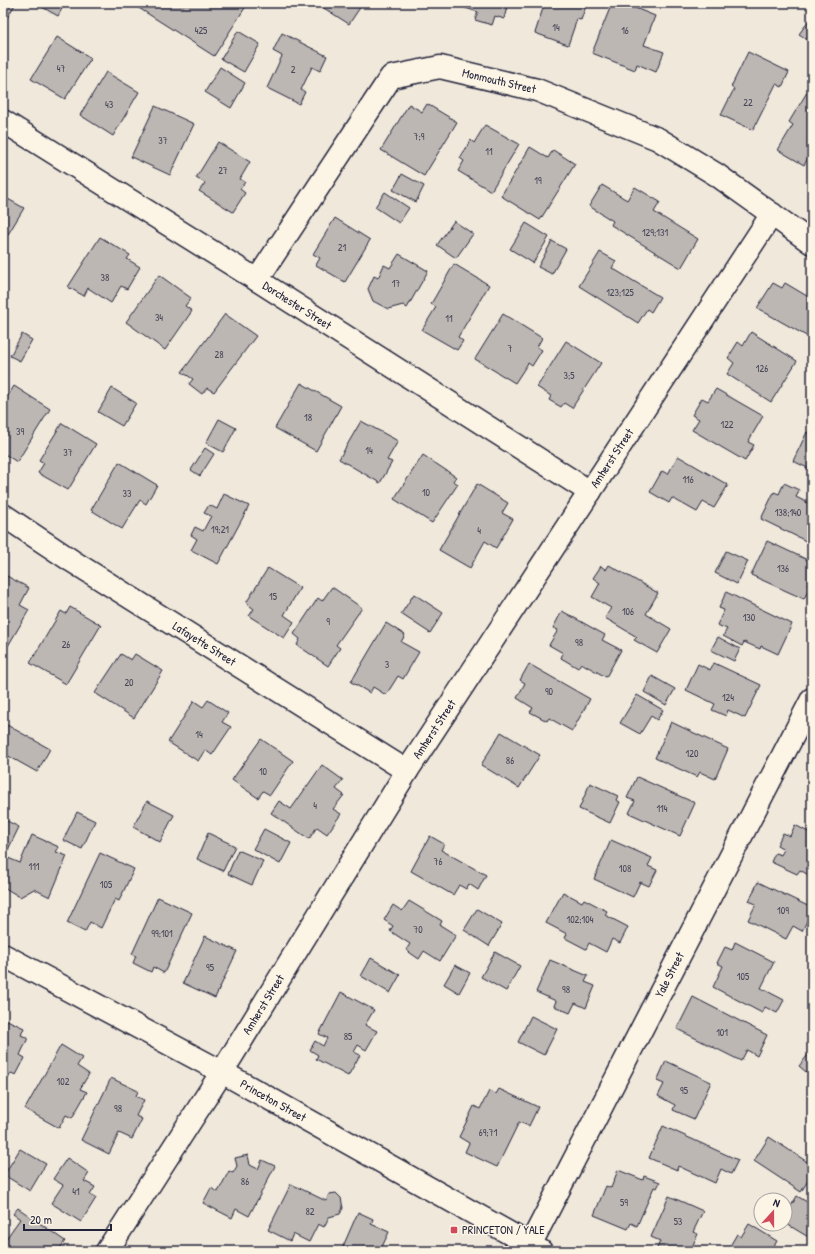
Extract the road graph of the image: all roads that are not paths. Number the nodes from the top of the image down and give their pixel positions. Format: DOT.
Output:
graph roads {
  1 [pos="3,121"];
  2 [pos="772,214"];
  3 [pos="812,243"];
  4 [pos="257,280"];
  5 [pos="590,492"];
  6 [pos="3,515"];
  7 [pos="812,699"];
  8 [pos="406,771"];
  9 [pos="3,954"];
  10 [pos="222,1072"];
  11 [pos="533,1249"];
  12 [pos="107,1251"];
  1 -- 4 [label="street, Dorchester Street"];
  2 -- 3 [label="street, Monmouth Street"];
  2 -- 4 [label="street, Monmouth Street"];
  2 -- 5 [label="street, Amherst Street"];
  4 -- 5 [label="street, Dorchester Street"];
  5 -- 8 [label="street, Amherst Street"];
  6 -- 8 [label="street, Lafayette Street"];
  7 -- 11 [label="street, Yale Street"];
  8 -- 10 [label="street, Amherst Street"];
  9 -- 10 [label="street, Princeton Street"];
  10 -- 11 [label="street, Princeton Street"];
  10 -- 12 [label="street, Amherst Street"];
}
